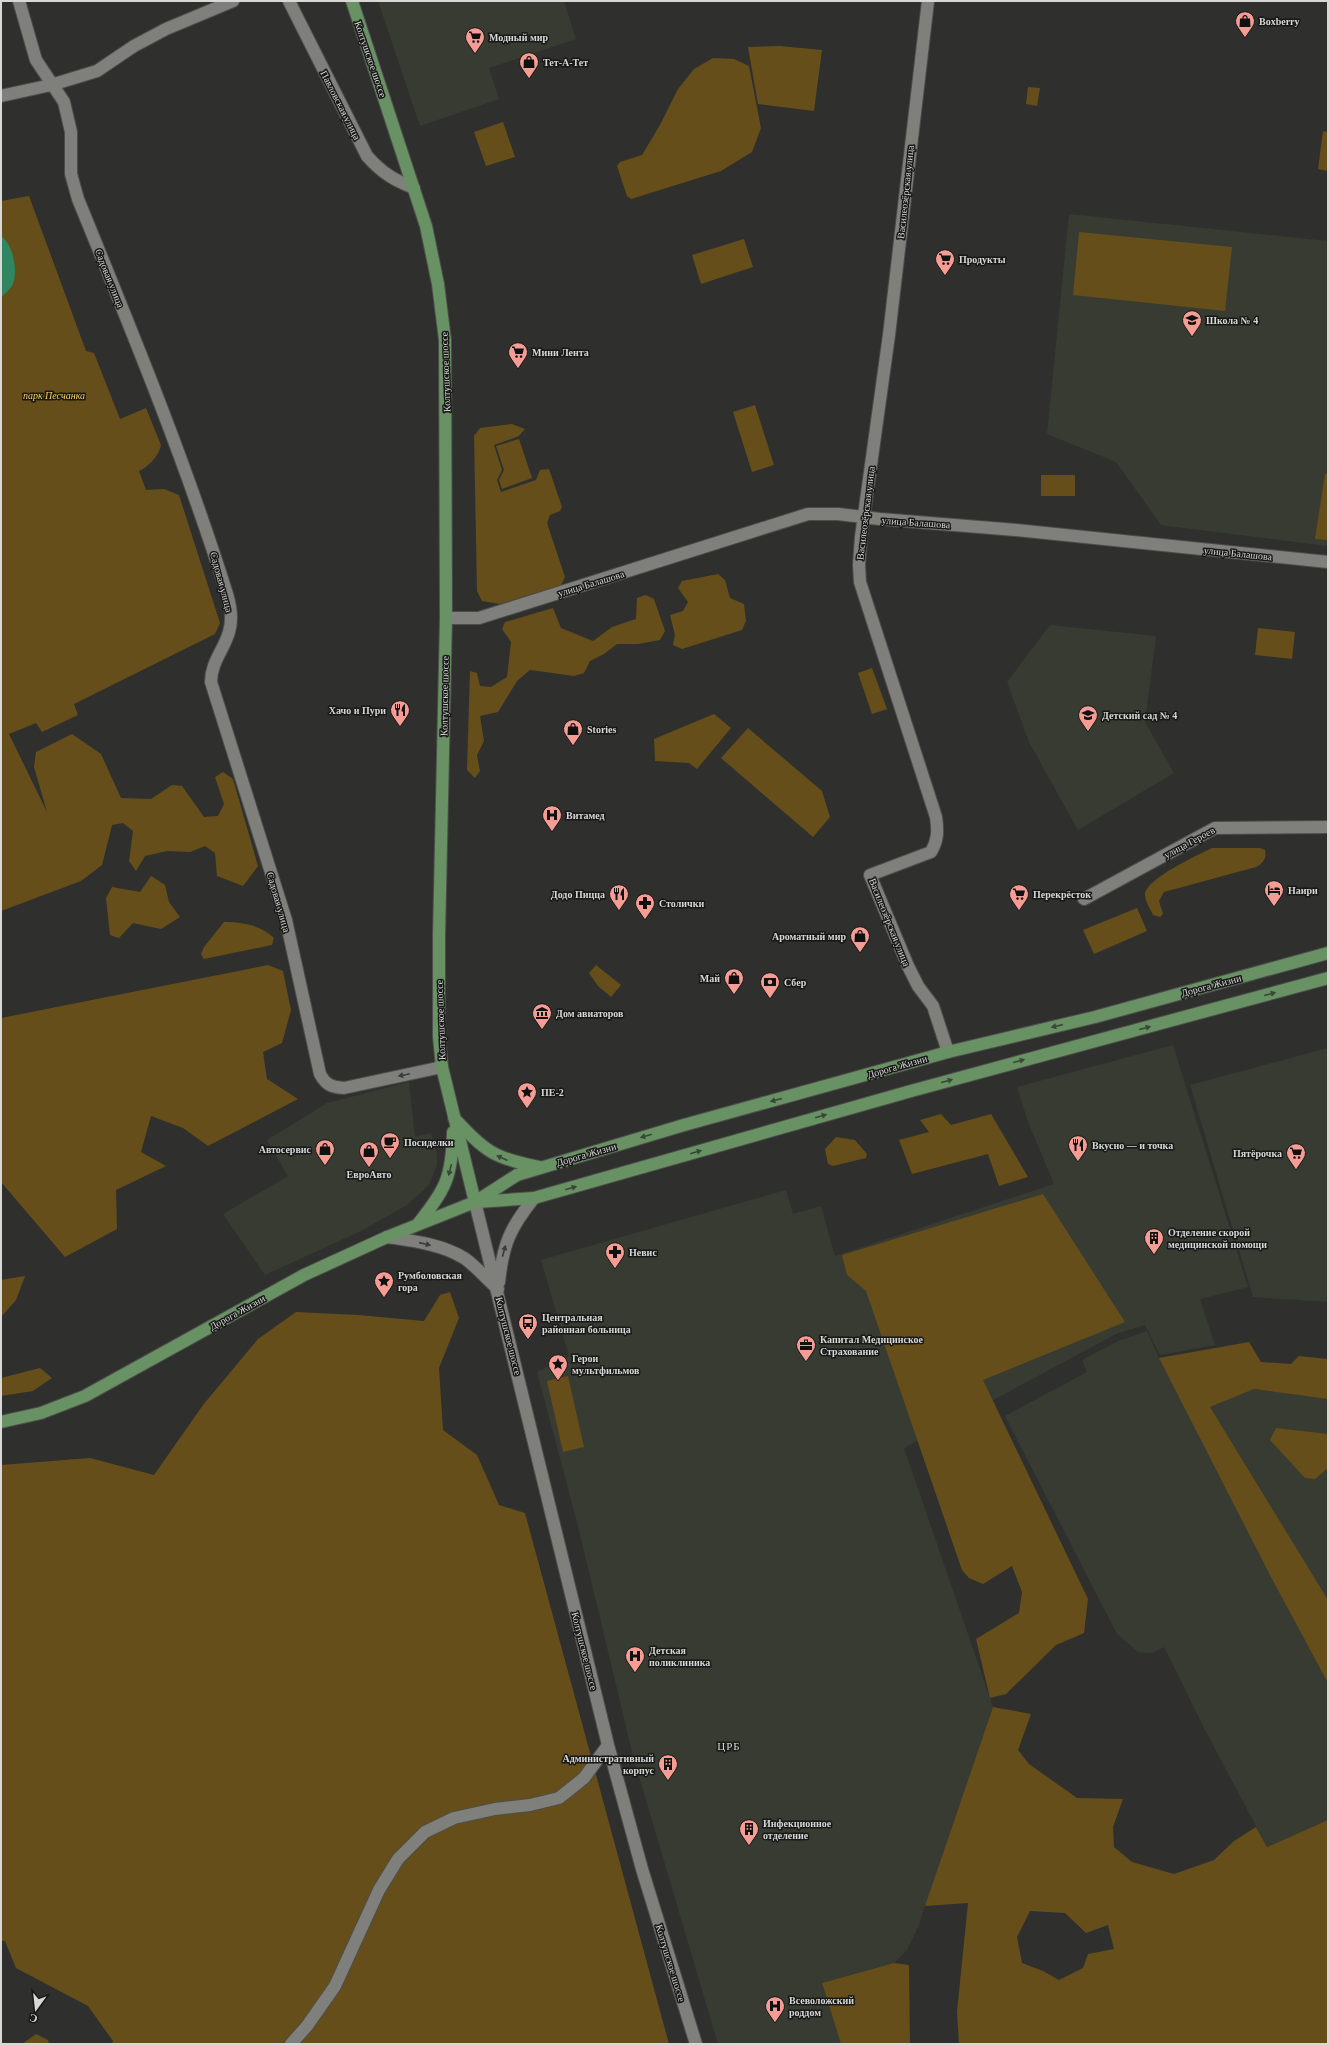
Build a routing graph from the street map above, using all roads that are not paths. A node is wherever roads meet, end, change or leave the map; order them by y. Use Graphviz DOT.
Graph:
graph roads {
  1 [pos="19,1"];
  2 [pos="233,1"];
  3 [pos="289,1"];
  4 [pos="352,1"];
  5 [pos="928,1"];
  6 [pos="51,85"];
  7 [pos="1,96"];
  8 [pos="414,188"];
  9 [pos="863,517"];
  10 [pos="1328,562"];
  11 [pos="446,618"];
  12 [pos="1328,827"];
  13 [pos="1084,899"];
  14 [pos="1328,953"];
  15 [pos="1328,978"];
  16 [pos="948,1052"];
  17 [pos="442,1067"];
  18 [pos="453,1117"];
  19 [pos="539,1167"];
  20 [pos="534,1198"];
  21 [pos="475,1202"];
  22 [pos="417,1225"];
  23 [pos="387,1237"];
  24 [pos="498,1289"];
  25 [pos="1,1422"];
  26 [pos="608,1745"];
  27 [pos="291,2044"];
  28 [pos="696,2044"];
  1 -- 6 [label="street, Садовая улица"];
  2 -- 6 [label="street"];
  3 -- 8 [label="street, Павловская улица"];
  4 -- 8 [label="main road, Колтушское шоссе"];
  5 -- 9 [label="street, Василеозёрская улица"];
  6 -- 7 [label="street"];
  17 -- 6 [label="street, Садовая улица, one-way"];
  8 -- 11 [label="main road, Колтушское шоссе"];
  9 -- 10 [label="street, улица Балашова"];
  9 -- 11 [label="street, улица Балашова"];
  9 -- 16 [label="street, Василеозёрская улица"];
  11 -- 17 [label="main road, Колтушское шоссе"];
  12 -- 13 [label="street, улица Героев"];
  14 -- 16 [label="main road, Дорога Жизни, one-way"];
  20 -- 15 [label="main road, Дорога Жизни, one-way"];
  16 -- 19 [label="main road, Дорога Жизни, one-way"];
  17 -- 18 [label="main road, Колтушское шоссе"];
  19 -- 18 [label="main road, one-way"];
  18 -- 21 [label="main road, Колтушское шоссе"];
  18 -- 22 [label="main road, one-way"];
  19 -- 21 [label="main road, Дорога Жизни"];
  20 -- 21 [label="main road, Дорога Жизни"];
  24 -- 20 [label="street, one-way"];
  21 -- 22 [label="main road, Дорога Жизни"];
  21 -- 24 [label="street, Колтушское шоссе"];
  22 -- 23 [label="main road, Дорога Жизни"];
  23 -- 24 [label="street, one-way"];
  23 -- 25 [label="main road, Дорога Жизни"];
  24 -- 26 [label="street, Колтушское шоссе"];
  26 -- 27 [label="street"];
  26 -- 28 [label="street, Колтушское шоссе"];
}
